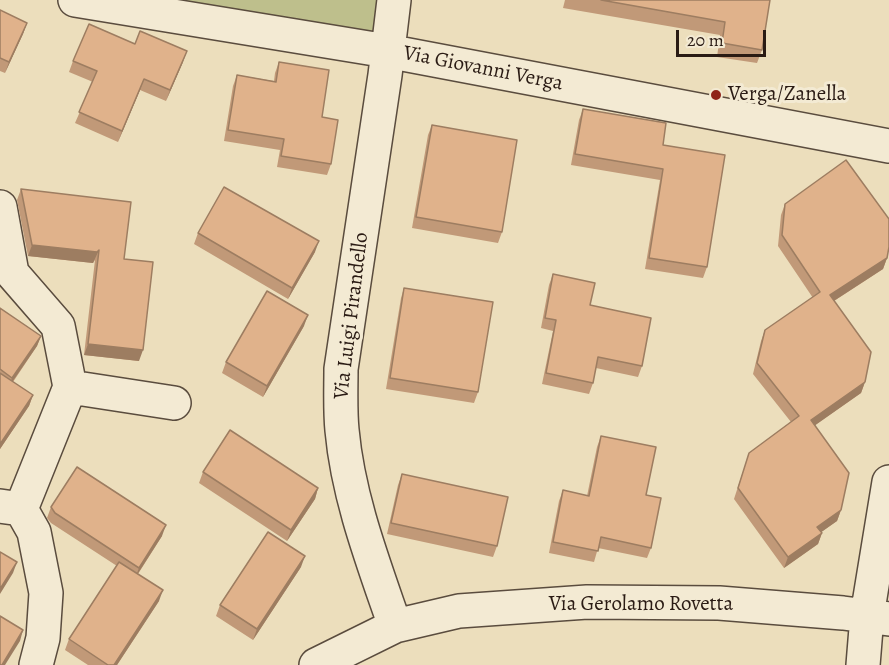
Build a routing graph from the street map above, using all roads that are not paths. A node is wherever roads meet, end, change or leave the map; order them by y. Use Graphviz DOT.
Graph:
graph roads {
  1 [pos="75,0"];
  2 [pos="394,0"];
  3 [pos="387,51"];
  4 [pos="889,146"];
  5 [pos="0,207"];
  6 [pos="70,387"];
  7 [pos="174,403"];
  8 [pos="889,482"];
  9 [pos="10,508"];
  10 [pos="878,617"];
  11 [pos="395,626"];
  12 [pos="36,665"];
  13 [pos="316,665"];
  14 [pos="863,665"];
  1 -- 3 [label="street, Via Giovanni Verga"];
  2 -- 3 [label="street, Via Luigi Pirandello"];
  3 -- 4 [label="street, Via Giovanni Verga"];
  3 -- 11 [label="street, Via Luigi Pirandello"];
  5 -- 6 [label="street"];
  6 -- 7 [label="street"];
  6 -- 9 [label="street"];
  8 -- 10 [label="street"];
  9 -- 12 [label="street"];
  10 -- 11 [label="street, Via Gerolamo Rovetta"];
  10 -- 14 [label="street"];
  11 -- 13 [label="street, Via Gerolamo Rovetta"];
}
